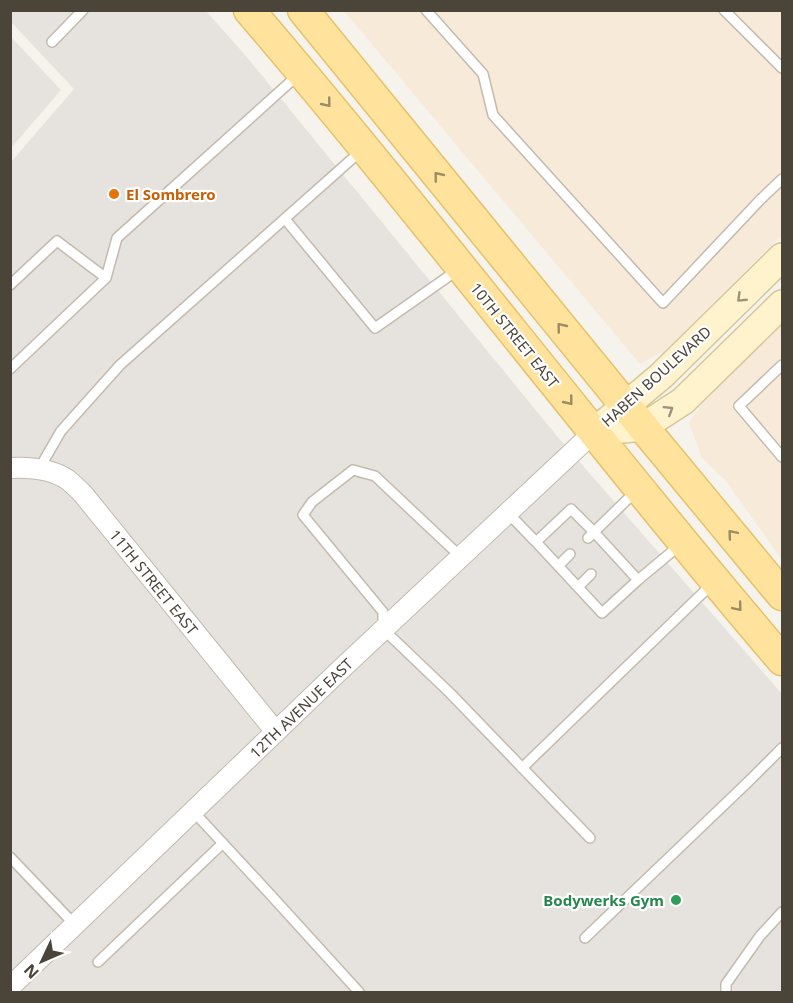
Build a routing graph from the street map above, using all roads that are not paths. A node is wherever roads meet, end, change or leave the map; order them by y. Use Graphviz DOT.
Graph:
graph roads {
  1 [pos="83,10"];
  2 [pos="249,10"];
  3 [pos="303,10"];
  4 [pos="426,10"];
  5 [pos="724,10"];
  6 [pos="51,42"];
  7 [pos="783,68"];
  8 [pos="302,72"];
  9 [pos="364,148"];
  10 [pos="783,180"];
  11 [pos="285,219"];
  12 [pos="783,257"];
  13 [pos="461,268"];
  14 [pos="106,278"];
  15 [pos="10,285"];
  16 [pos="783,304"];
  17 [pos="783,365"];
  18 [pos="10,369"];
  19 [pos="634,416"];
  20 [pos="594,432"];
  21 [pos="783,457"];
  22 [pos="10,468"];
  23 [pos="39,469"];
  24 [pos="640,487"];
  25 [pos="508,513"];
  26 [pos="591,535"];
  27 [pos="536,542"];
  28 [pos="684,542"];
  29 [pos="570,554"];
  30 [pos="460,557"];
  31 [pos="558,566"];
  32 [pos="591,574"];
  33 [pos="638,580"];
  34 [pos="716,580"];
  35 [pos="780,586"];
  36 [pos="578,587"];
  37 [pos="383,630"];
  38 [pos="783,660"];
  39 [pos="276,732"];
  40 [pos="783,748"];
  41 [pos="522,768"];
  42 [pos="193,811"];
  43 [pos="590,838"];
  44 [pos="223,843"];
  45 [pos="10,857"];
  46 [pos="783,912"];
  47 [pos="75,925"];
  48 [pos="585,938"];
  49 [pos="98,962"];
  50 [pos="10,987"];
  51 [pos="359,993"];
  52 [pos="726,993"];
  1 -- 6 [label="lane"];
  2 -- 8 [label="main road, 10TH STREET EAST"];
  19 -- 3 [label="main road, one-way"];
  4 -- 10 [label="lane"];
  5 -- 7 [label="lane"];
  8 -- 9 [label="main road, 10TH STREET EAST, one-way"];
  8 -- 14 [label="lane"];
  9 -- 11 [label="lane"];
  9 -- 13 [label="main road, 10TH STREET EAST"];
  11 -- 13 [label="lane"];
  11 -- 23 [label="lane"];
  12 -- 19 [label="street, HABEN BOULEVARD, one-way"];
  13 -- 20 [label="main road, 10TH STREET EAST, one-way"];
  14 -- 15 [label="lane"];
  14 -- 18 [label="lane"];
  19 -- 16 [label="street, HABEN BOULEVARD, one-way"];
  17 -- 21 [label="lane"];
  19 -- 20 [label="street, HABEN BOULEVARD"];
  35 -- 19 [label="main road, one-way"];
  20 -- 24 [label="main road, 10TH STREET EAST"];
  20 -- 25 [label="street, 12TH AVENUE EAST"];
  22 -- 23 [label="street, 11TH STREET EAST"];
  23 -- 39 [label="street, 11TH STREET EAST"];
  24 -- 26 [label="lane"];
  24 -- 28 [label="main road, 10TH STREET EAST"];
  25 -- 27 [label="lane"];
  25 -- 30 [label="street, 12TH AVENUE EAST"];
  26 -- 27 [label="lane"];
  26 -- 33 [label="lane"];
  27 -- 31 [label="lane"];
  28 -- 33 [label="lane"];
  28 -- 34 [label="main road, 10TH STREET EAST"];
  29 -- 31 [label="lane"];
  30 -- 37 [label="street, 12TH AVENUE EAST"];
  30 -- 37 [label="lane"];
  31 -- 36 [label="lane"];
  32 -- 36 [label="lane"];
  33 -- 36 [label="lane"];
  34 -- 38 [label="main road, 10TH STREET EAST, one-way"];
  34 -- 41 [label="lane"];
  37 -- 39 [label="street, 12TH AVENUE EAST"];
  37 -- 41 [label="lane"];
  39 -- 42 [label="street, 12TH AVENUE EAST"];
  40 -- 48 [label="lane"];
  41 -- 43 [label="lane"];
  42 -- 44 [label="lane"];
  42 -- 47 [label="street, 12TH AVENUE EAST"];
  44 -- 49 [label="lane"];
  44 -- 51 [label="lane"];
  45 -- 47 [label="lane"];
  46 -- 52 [label="lane"];
  47 -- 50 [label="street, 12TH AVENUE EAST"];
}
